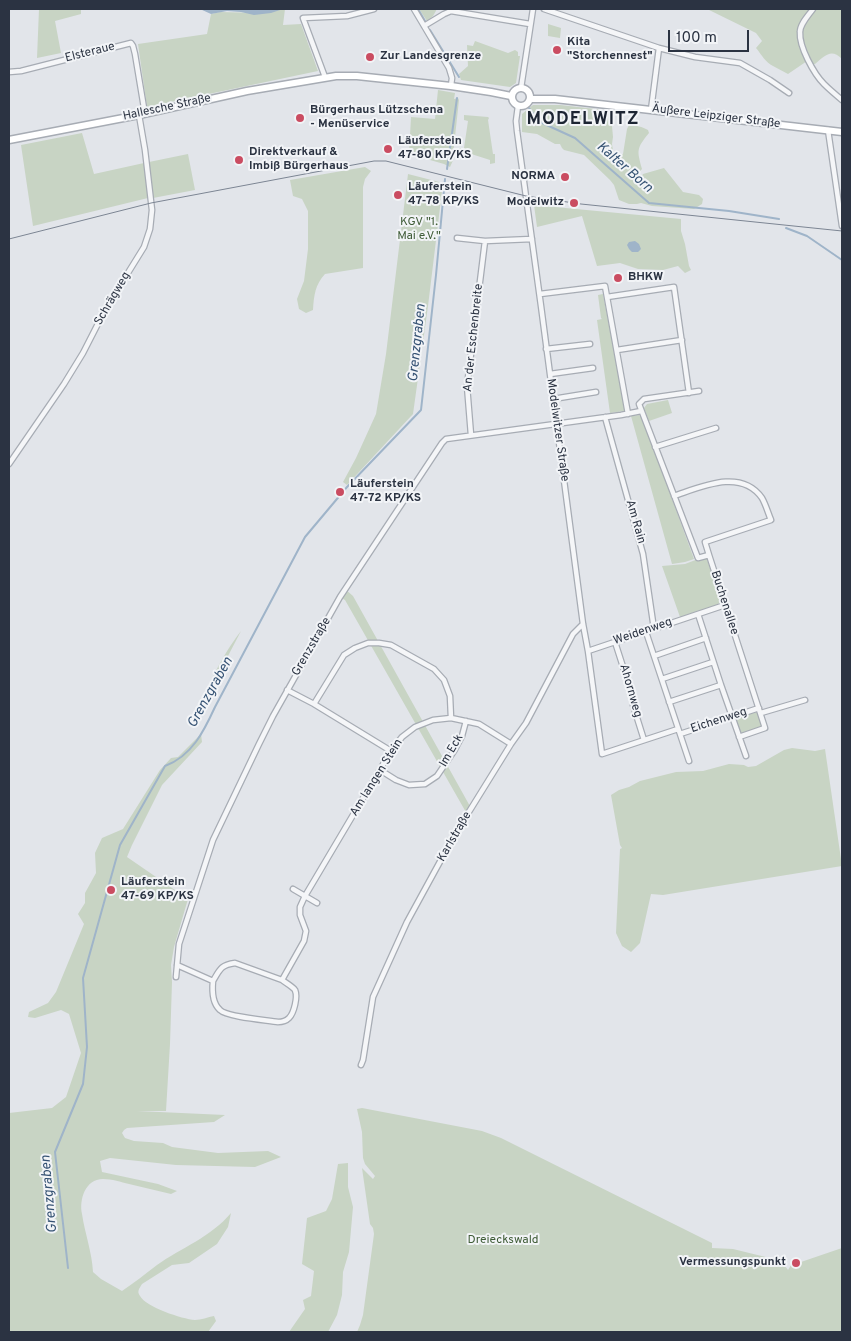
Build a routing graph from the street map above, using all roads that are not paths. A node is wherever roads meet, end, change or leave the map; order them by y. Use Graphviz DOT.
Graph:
graph roads {
  1 [pos="374,9"];
  2 [pos="414,9"];
  3 [pos="532,9"];
  4 [pos="544,9"];
  5 [pos="813,9"];
  6 [pos="442,11"];
  7 [pos="530,24"];
  8 [pos="424,26"];
  9 [pos="660,48"];
  10 [pos="9,72"];
  11 [pos="325,77"];
  12 [pos="451,86"];
  13 [pos="521,88"];
  14 [pos="789,93"];
  15 [pos="511,96"];
  16 [pos="530,99"];
  17 [pos="842,100"];
  18 [pos="518,106"];
  19 [pos="651,110"];
  20 [pos="142,114"];
  21 [pos="828,130"];
  22 [pos="842,132"];
  23 [pos="9,140"];
  24 [pos="842,226"];
  25 [pos="457,238"];
  26 [pos="532,239"];
  27 [pos="485,241"];
  28 [pos="540,294"];
  29 [pos="606,297"];
  30 [pos="682,340"];
  31 [pos="590,344"];
  32 [pos="546,349"];
  33 [pos="617,350"];
  34 [pos="593,368"];
  35 [pos="550,374"];
  36 [pos="699,391"];
  37 [pos="596,392"];
  38 [pos="689,393"];
  39 [pos="553,399"];
  40 [pos="641,411"];
  41 [pos="628,414"];
  42 [pos="605,417"];
  43 [pos="557,424"];
  44 [pos="716,428"];
  45 [pos="471,435"];
  46 [pos="655,447"];
  47 [pos="9,464"];
  48 [pos="674,496"];
  49 [pos="708,555"];
  50 [pos="725,605"];
  51 [pos="698,614"];
  52 [pos="583,624"];
  53 [pos="654,628"];
  54 [pos="646,632"];
  55 [pos="706,638"];
  56 [pos="615,642"];
  57 [pos="588,651"];
  58 [pos="654,656"];
  59 [pos="714,662"];
  60 [pos="662,679"];
  61 [pos="721,685"];
  62 [pos="287,690"];
  63 [pos="805,700"];
  64 [pos="669,702"];
  65 [pos="314,704"];
  66 [pos="760,711"];
  67 [pos="732,717"];
  68 [pos="451,718"];
  69 [pos="466,721"];
  70 [pos="678,729"];
  71 [pos="680,734"];
  72 [pos="739,737"];
  73 [pos="644,740"];
  74 [pos="511,744"];
  75 [pos="390,751"];
  76 [pos="602,754"];
  77 [pos="746,756"];
  78 [pos="689,762"];
  79 [pos="380,770"];
  80 [pos="293,889"];
  81 [pos="305,896"];
  82 [pos="317,903"];
  83 [pos="177,965"];
  84 [pos="176,976"];
  85 [pos="282,980"];
  86 [pos="213,981"];
  87 [pos="360,1065"];
  1 -- 11 [label="street"];
  2 -- 8 [label="street"];
  3 -- 7 [label="street"];
  4 -- 9 [label="street"];
  5 -- 17 [label="street"];
  6 -- 7 [label="street"];
  6 -- 8 [label="street"];
  7 -- 13 [label="street"];
  8 -- 12 [label="street"];
  9 -- 14 [label="street"];
  9 -- 19 [label="street"];
  10 -- 20 [label="street, Elsteraue"];
  11 -- 12 [label="street"];
  11 -- 20 [label="street, Hallesche Straße"];
  12 -- 15 [label="street"];
  13 -- 15 [label="street"];
  13 -- 16 [label="street"];
  15 -- 18 [label="street"];
  16 -- 18 [label="street"];
  16 -- 19 [label="street, Äußere Leipziger Straße"];
  18 -- 26 [label="street, Modelwitzer Straße"];
  19 -- 21 [label="street, Äußere Leipziger Straße"];
  20 -- 23 [label="street, Hallesche Straße"];
  20 -- 47 [label="street, Schrägweg"];
  21 -- 22 [label="street, Äußere Leipziger Straße"];
  21 -- 24 [label="street"];
  25 -- 27 [label="street"];
  26 -- 27 [label="street"];
  26 -- 28 [label="street, Modelwitzer Straße"];
  27 -- 45 [label="street, An der Eschenbreite"];
  28 -- 29 [label="street"];
  28 -- 32 [label="street, Modelwitzer Straße"];
  29 -- 30 [label="street"];
  29 -- 33 [label="street"];
  30 -- 33 [label="street"];
  30 -- 38 [label="street"];
  31 -- 32 [label="street"];
  32 -- 35 [label="street, Modelwitzer Straße"];
  33 -- 41 [label="street"];
  34 -- 35 [label="street"];
  35 -- 39 [label="street, Modelwitzer Straße"];
  36 -- 38 [label="street"];
  37 -- 39 [label="street"];
  38 -- 40 [label="street"];
  39 -- 43 [label="street, Modelwitzer Straße"];
  40 -- 41 [label="street, Grenzstraße"];
  40 -- 46 [label="street, Buchenallee"];
  41 -- 42 [label="street, Grenzstraße"];
  42 -- 43 [label="street, Grenzstraße"];
  42 -- 53 [label="street, Am Rain"];
  43 -- 45 [label="street, Grenzstraße"];
  43 -- 52 [label="street, Modelwitzer Straße"];
  44 -- 46 [label="street"];
  45 -- 62 [label="street, Grenzstraße"];
  46 -- 48 [label="street, Buchenallee"];
  48 -- 49 [label="street, Buchenallee"];
  48 -- 49 [label="street"];
  49 -- 50 [label="street, Buchenallee"];
  50 -- 51 [label="street, Weidenweg"];
  50 -- 66 [label="street, Buchenallee"];
  51 -- 53 [label="street, Weidenweg"];
  51 -- 55 [label="street"];
  52 -- 57 [label="street, Modelwitzer Straße"];
  52 -- 74 [label="street, Karlstraße"];
  53 -- 54 [label="street, Weidenweg"];
  54 -- 56 [label="street, Weidenweg"];
  54 -- 58 [label="street"];
  55 -- 58 [label="street"];
  55 -- 59 [label="street"];
  56 -- 57 [label="street, Weidenweg"];
  56 -- 73 [label="street, Ahornweg"];
  57 -- 76 [label="street, Modelwitzer Straße"];
  58 -- 60 [label="street"];
  59 -- 60 [label="street"];
  59 -- 61 [label="street"];
  60 -- 64 [label="street"];
  61 -- 64 [label="street"];
  61 -- 67 [label="street"];
  62 -- 65 [label="street"];
  62 -- 83 [label="street, Grenzstraße"];
  63 -- 66 [label="street, Eichenweg"];
  64 -- 70 [label="street"];
  65 -- 68 [label="street"];
  65 -- 75 [label="street"];
  66 -- 67 [label="street, Eichenweg"];
  66 -- 72 [label="street, Buchenallee"];
  67 -- 71 [label="street, Eichenweg"];
  67 -- 72 [label="street"];
  68 -- 69 [label="street, Am langen Stein"];
  68 -- 75 [label="street, Am langen Stein"];
  69 -- 74 [label="street, Am langen Stein"];
  69 -- 79 [label="street, Im Eck"];
  70 -- 71 [label="street"];
  70 -- 73 [label="street, Eichenweg"];
  71 -- 78 [label="street"];
  72 -- 77 [label="street"];
  73 -- 76 [label="street, Eichenweg"];
  74 -- 87 [label="street, Karlstraße"];
  75 -- 79 [label="street, Am langen Stein"];
  79 -- 81 [label="street, Am langen Stein"];
  80 -- 81 [label="street"];
  81 -- 82 [label="street"];
  81 -- 85 [label="street, Am langen Stein"];
  83 -- 84 [label="street, Grenzstraße"];
  83 -- 86 [label="street"];
  85 -- 86 [label="street"];
  85 -- 86 [label="street"];
}
